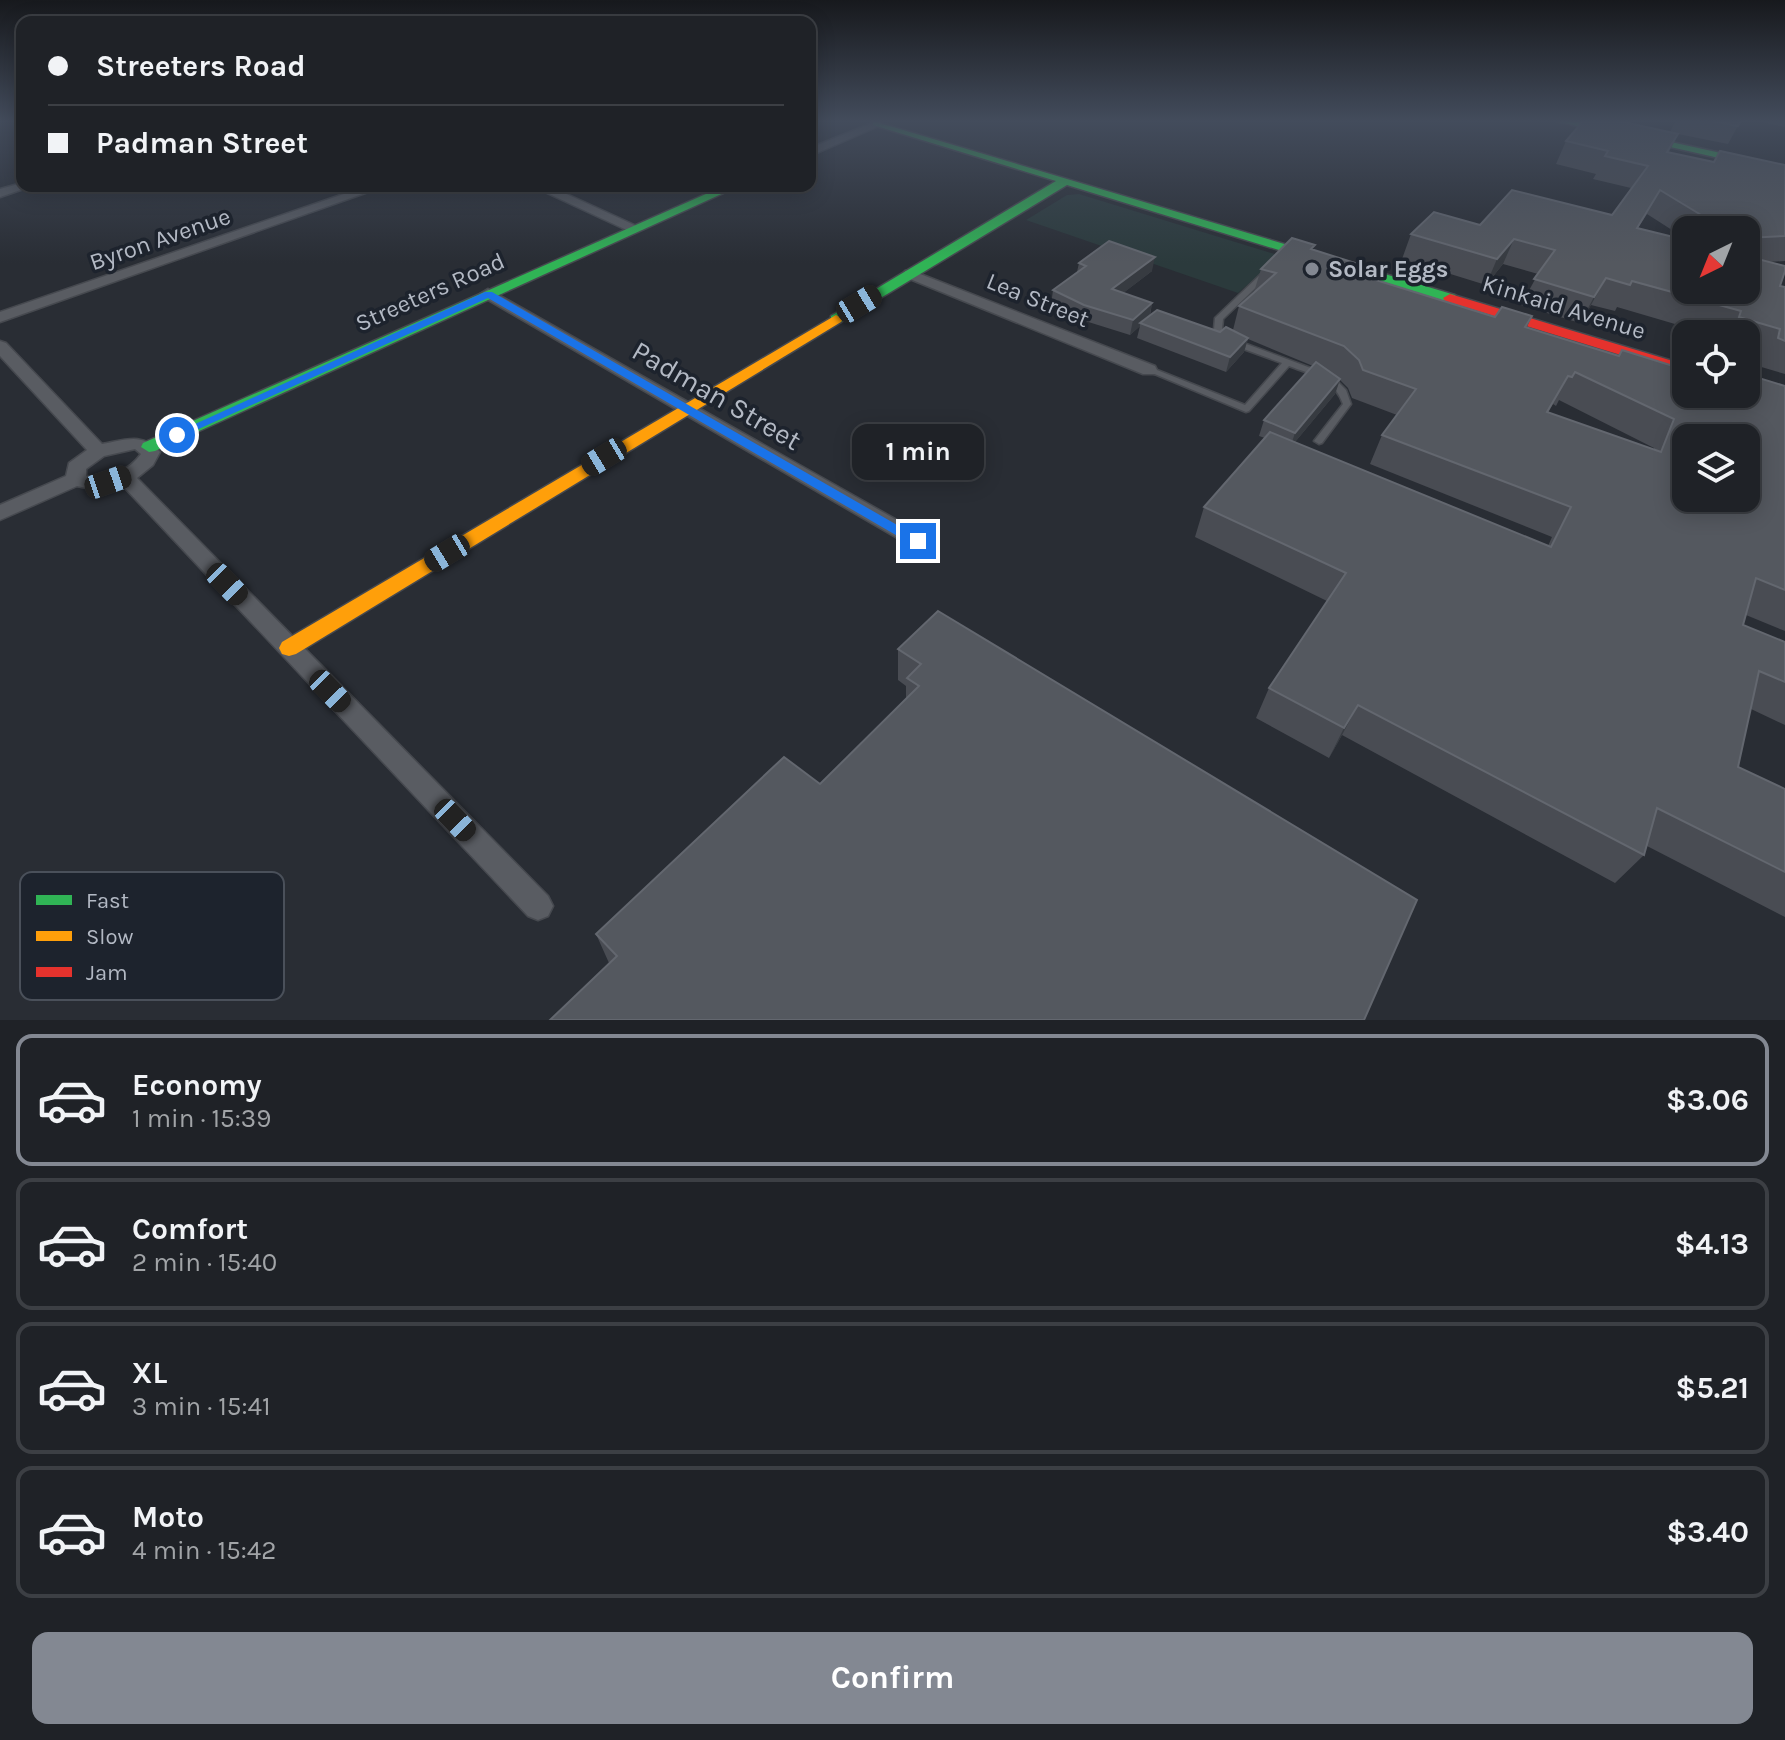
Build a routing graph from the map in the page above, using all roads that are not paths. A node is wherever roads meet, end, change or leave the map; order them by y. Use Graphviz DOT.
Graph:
graph roads {
  1 [pos="1023,168"];
  2 [pos="1065,181"];
  3 [pos="362,192"];
  4 [pos="552,192"];
  5 [pos="719,192"];
  6 [pos="636,229"];
  7 [pos="1271,269"];
  8 [pos="910,274"];
  9 [pos="488,294"];
  10 [pos="0,317"];
  11 [pos="0,346"];
  12 [pos="1287,363"];
  13 [pos="1672,366"];
  14 [pos="1149,370"];
  15 [pos="683,409"];
  16 [pos="1319,441"];
  17 [pos="149,447"];
  18 [pos="98,451"];
  19 [pos="125,477"];
  20 [pos="76,479"];
  21 [pos="0,513"];
  22 [pos="918,541"];
  23 [pos="289,648"];
  24 [pos="538,906"];
  1 -- 2 [label="street, Kinkaid Avenue"];
  2 -- 8 [label="street"];
  2 -- 13 [label="street, Kinkaid Avenue"];
  3 -- 10 [label="street, Byron Avenue"];
  4 -- 6 [label="street"];
  5 -- 6 [label="street, Streeters Road"];
  6 -- 9 [label="street, Streeters Road"];
  7 -- 12 [label="lane"];
  8 -- 14 [label="street, Lea Street"];
  8 -- 15 [label="street"];
  9 -- 15 [label="street, Padman Street"];
  9 -- 17 [label="street, Streeters Road"];
  11 -- 18 [label="street"];
  12 -- 14 [label="lane"];
  12 -- 16 [label="lane"];
  15 -- 22 [label="street, Padman Street"];
  15 -- 23 [label="street"];
  17 -- 18 [label="street"];
  17 -- 19 [label="street"];
  18 -- 20 [label="street"];
  19 -- 20 [label="street"];
  19 -- 23 [label="street"];
  20 -- 21 [label="street"];
  23 -- 24 [label="street"];
}
